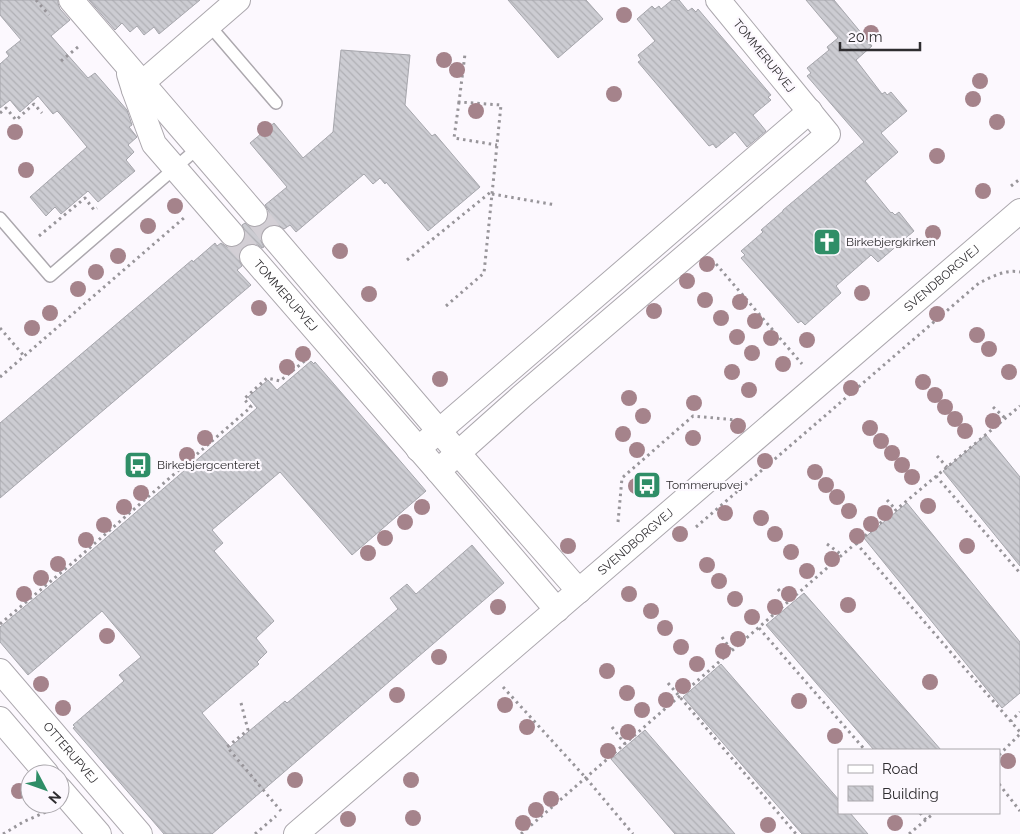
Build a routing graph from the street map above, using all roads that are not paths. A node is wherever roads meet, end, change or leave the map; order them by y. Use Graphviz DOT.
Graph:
graph roads {
  1 [pos="71,0"];
  2 [pos="238,0"];
  3 [pos="718,0"];
  4 [pos="209,25"];
  5 [pos="138,87"];
  6 [pos="276,103"];
  7 [pos="810,111"];
  8 [pos="198,148"];
  9 [pos="175,168"];
  10 [pos="255,214"];
  11 [pos="0,218"];
  12 [pos="1015,222"];
  13 [pos="232,234"];
  14 [pos="274,238"];
  15 [pos="252,257"];
  16 [pos="439,431"];
  17 [pos="418,449"];
  18 [pos="458,453"];
  19 [pos="438,471"];
  20 [pos="579,591"];
  21 [pos="557,610"];
  22 [pos="0,671"];
  23 [pos="0,719"];
  24 [pos="38,764"];
  25 [pos="70,801"];
  26 [pos="99,834"];
  27 [pos="140,834"];
  28 [pos="296,834"];
  1 -- 5 [label="street"];
  2 -- 4 [label="street"];
  3 -- 7 [label="street, TOMMERUPVEJ"];
  4 -- 5 [label="street"];
  4 -- 6 [label="lane"];
  5 -- 8 [label="street"];
  5 -- 9 [label="street"];
  7 -- 16 [label="street"];
  7 -- 18 [label="street, TOMMERUPVEJ"];
  8 -- 9 [label="lane"];
  8 -- 10 [label="street"];
  9 -- 11 [label="lane"];
  9 -- 13 [label="street"];
  12 -- 20 [label="street, SVENDBORGVEJ"];
  14 -- 16 [label="street"];
  15 -- 17 [label="street, TOMMERUPVEJ"];
  16 -- 17 [label="street"];
  16 -- 18 [label="street"];
  17 -- 19 [label="street, TOMMERUPVEJ"];
  18 -- 19 [label="street, TOMMERUPVEJ"];
  18 -- 20 [label="street"];
  19 -- 21 [label="street, TOMMERUPVEJ"];
  20 -- 21 [label="street, SVENDBORGVEJ"];
  21 -- 28 [label="street, SVENDBORGVEJ"];
  22 -- 27 [label="street, OTTERUPVEJ"];
  23 -- 24 [label="street"];
  25 -- 26 [label="street"];
}
